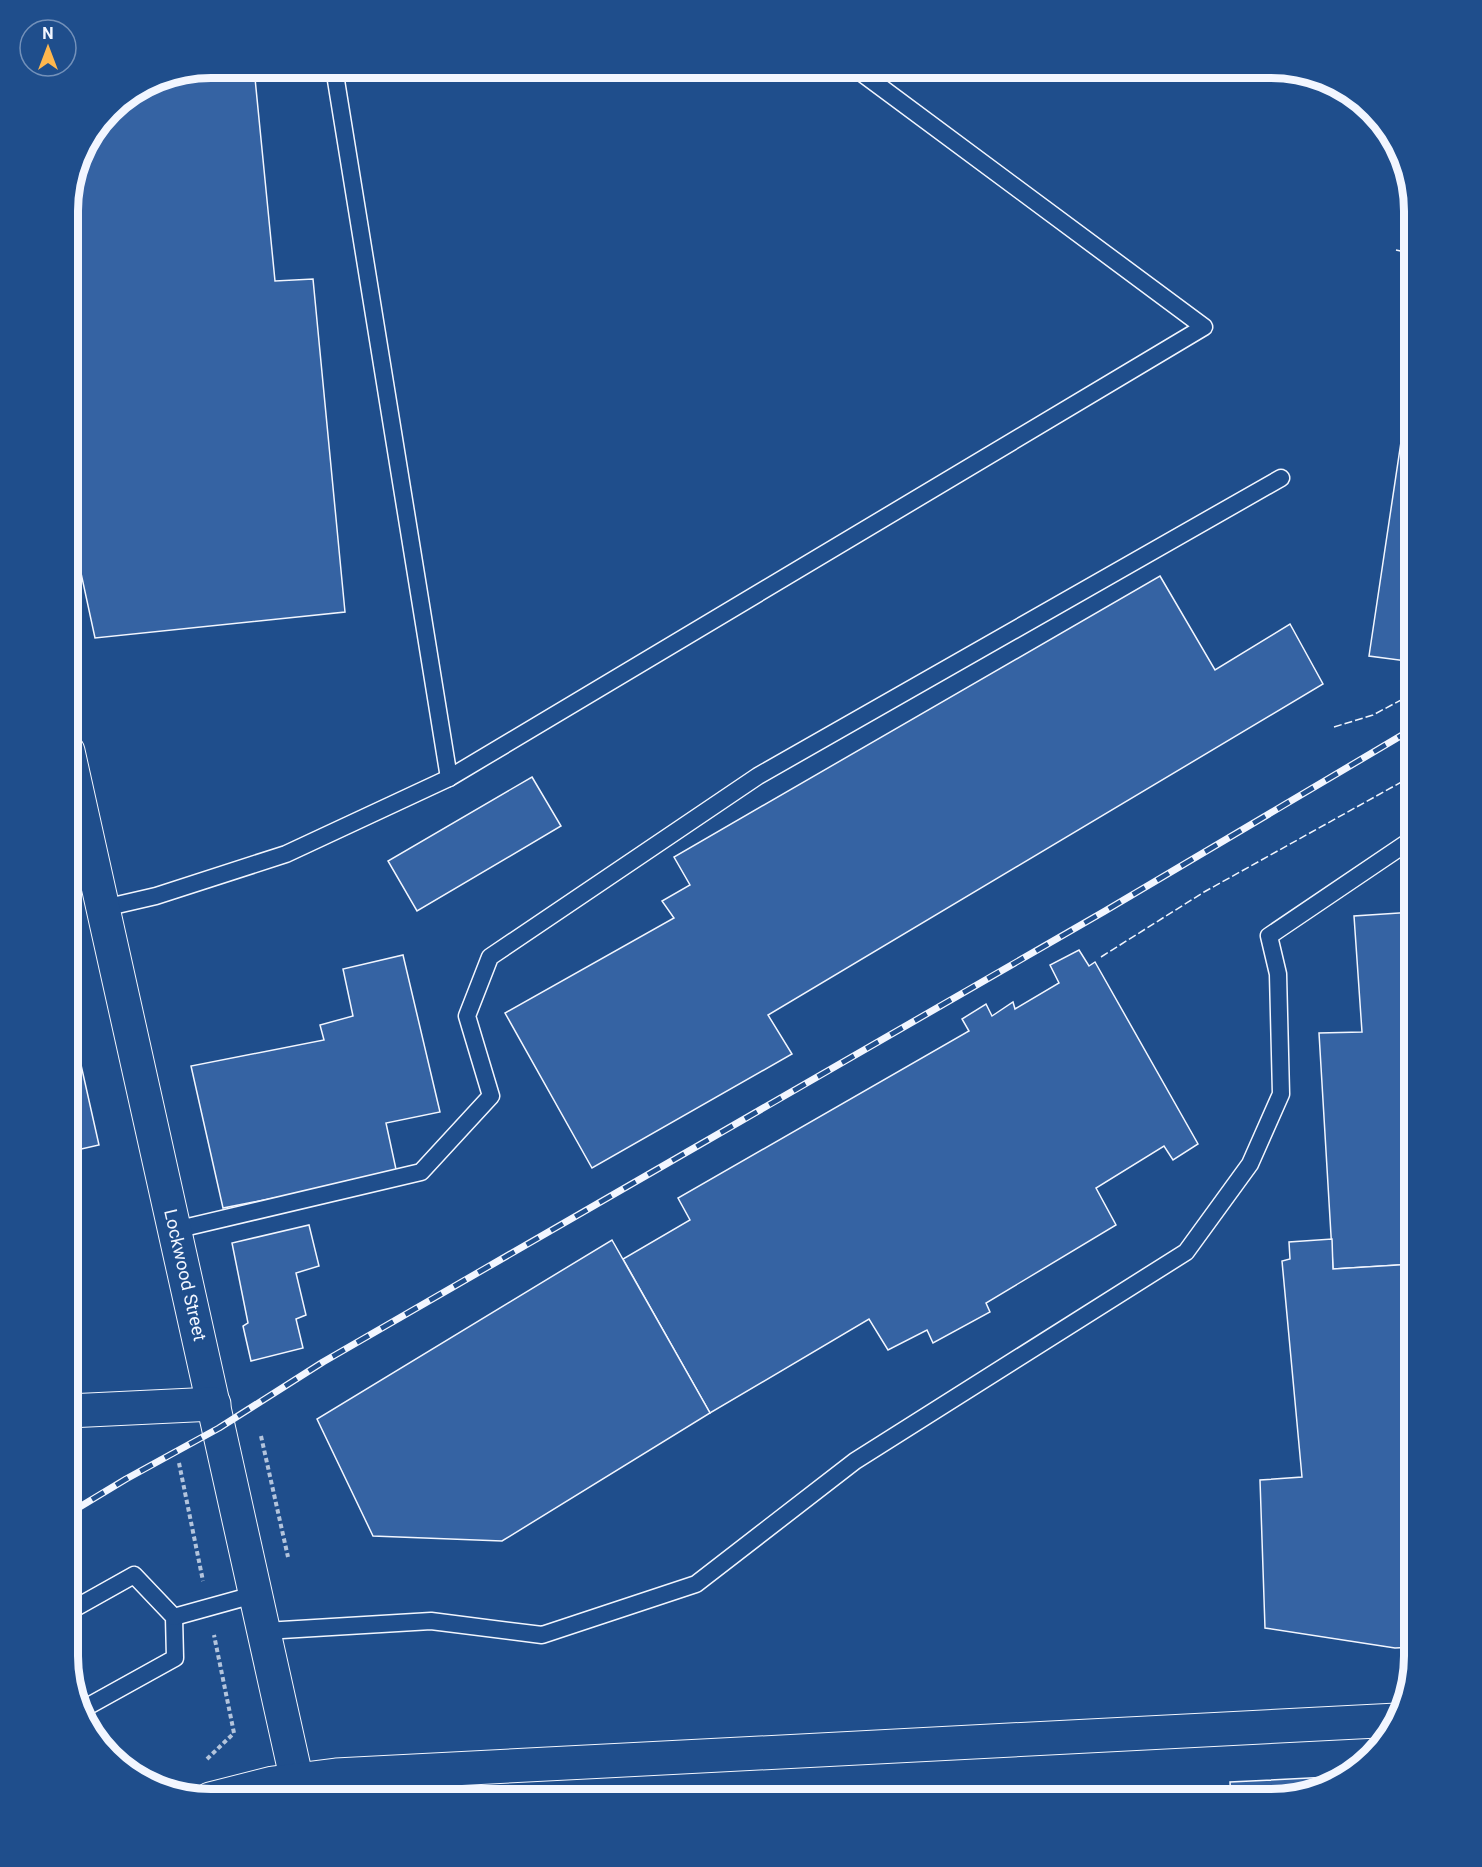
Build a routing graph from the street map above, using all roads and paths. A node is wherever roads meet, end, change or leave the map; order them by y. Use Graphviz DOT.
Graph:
graph roads {
  1 [pos="336,78"];
  2 [pos="868,78"];
  3 [pos="1281,478"];
  4 [pos="449,777"];
  5 [pos="78,795"];
  6 [pos="1404,845"];
  7 [pos="104,908"];
  8 [pos="175,1230"];
  9 [pos="214,1404"];
  10 [pos="78,1411"];
  11 [pos="257,1594"];
  12 [pos="78,1606"];
  13 [pos="174,1617"];
  14 [pos="265,1631"];
  15 [pos="88,1706"];
  16 [pos="1387,1721"];
  17 [pos="245,1789"];
  18 [pos="299,1789"];
  1 -- 4 [label="lane"];
  2 -- 4 [label="lane"];
  3 -- 8 [label="lane"];
  4 -- 7 [label="lane"];
  5 -- 7 [label="main road, Lockwood Street"];
  6 -- 14 [label="lane"];
  7 -- 8 [label="main road, Lockwood Street"];
  8 -- 9 [label="main road, Lockwood Street"];
  9 -- 10 [label="main road"];
  9 -- 11 [label="main road, Lockwood Street"];
  11 -- 13 [label="lane"];
  11 -- 14 [label="main road, Lockwood Street"];
  12 -- 13 [label="lane"];
  13 -- 15 [label="lane"];
  14 -- 18 [label="main road, Lockwood Street"];
  16 -- 18 [label="main road"];
  17 -- 18 [label="main road"];
}
